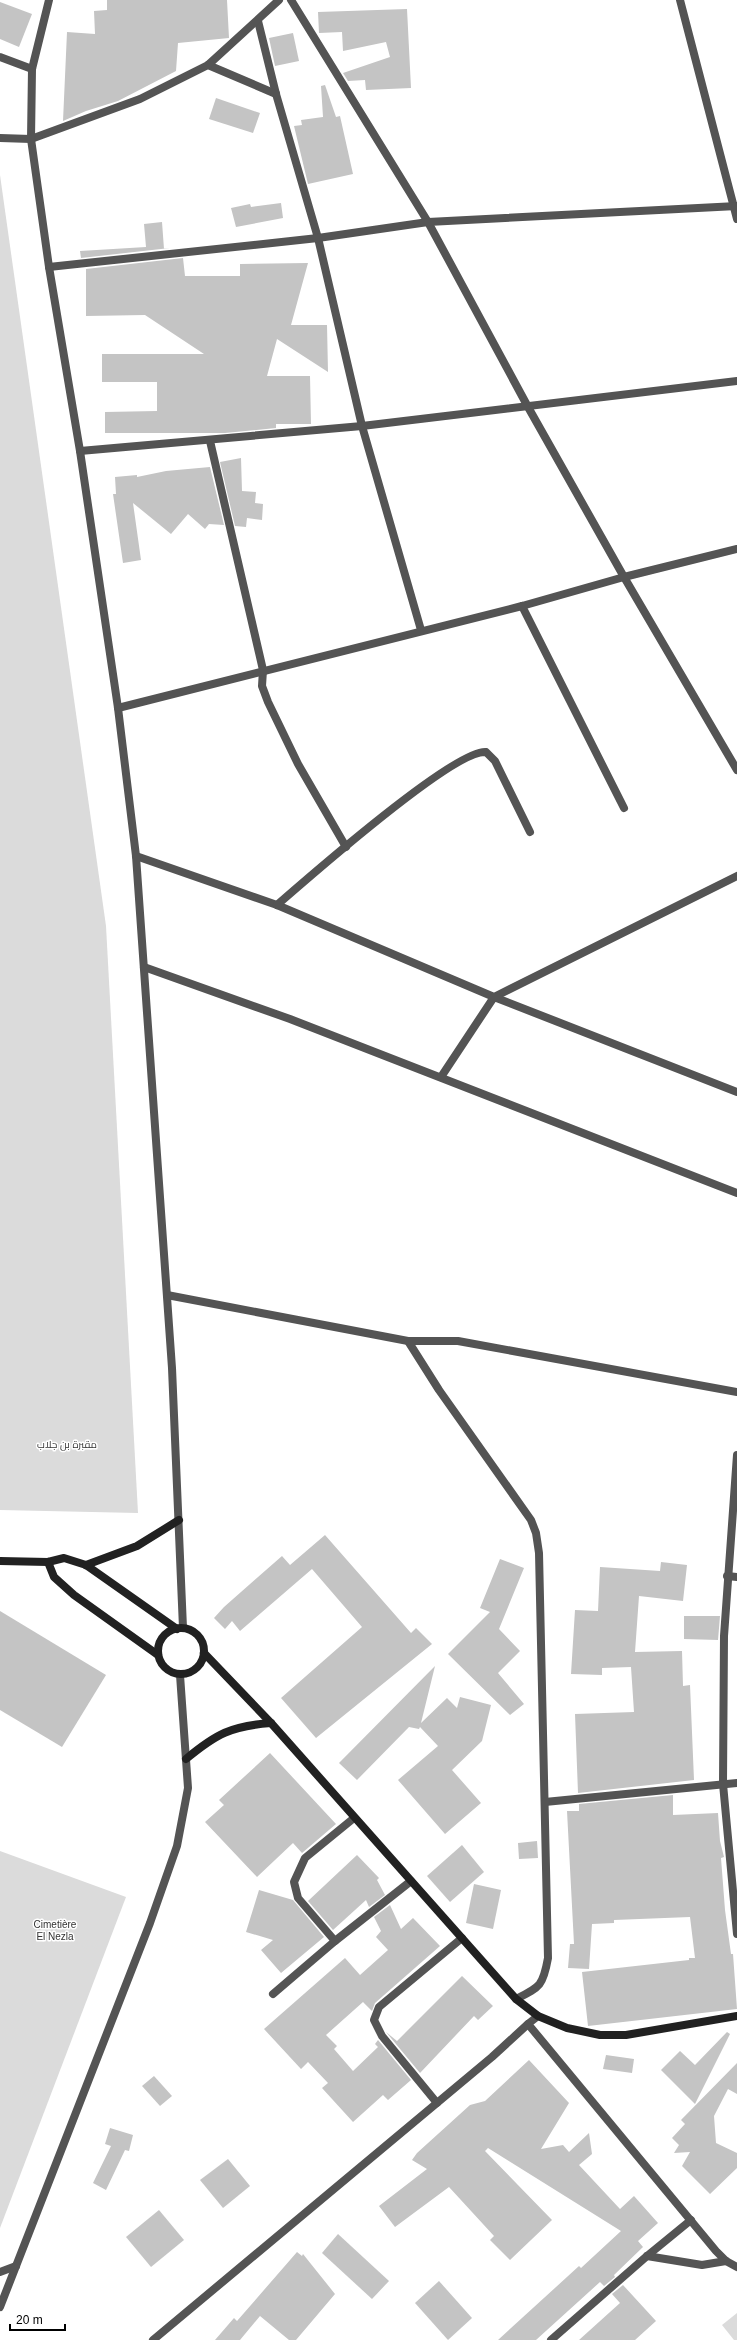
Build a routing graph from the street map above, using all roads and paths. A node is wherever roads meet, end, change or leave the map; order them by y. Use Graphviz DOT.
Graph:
graph roads {
  1 [pos="49,0"];
  2 [pos="279,0"];
  3 [pos="291,0"];
  4 [pos="680,0"];
  5 [pos="258,21"];
  6 [pos="0,57"];
  7 [pos="208,65"];
  8 [pos="32,69"];
  9 [pos="276,94"];
  10 [pos="0,138"];
  11 [pos="31,138"];
  12 [pos="735,206"];
  13 [pos="737,218"];
  14 [pos="428,222"];
  15 [pos="318,238"];
  16 [pos="49,268"];
  17 [pos="737,381"];
  18 [pos="528,407"];
  19 [pos="362,426"];
  20 [pos="210,441"];
  21 [pos="80,451"];
  22 [pos="737,550"];
  23 [pos="624,577"];
  24 [pos="522,606"];
  25 [pos="421,630"];
  26 [pos="263,670"];
  27 [pos="118,708"];
  28 [pos="737,770"];
  29 [pos="624,808"];
  30 [pos="530,832"];
  31 [pos="346,847"];
  32 [pos="136,856"];
  33 [pos="737,876"];
  34 [pos="277,905"];
  35 [pos="144,967"];
  36 [pos="494,996"];
  37 [pos="441,1077"];
  38 [pos="737,1092"];
  39 [pos="737,1193"];
  40 [pos="167,1295"];
  41 [pos="408,1341"];
  42 [pos="737,1392"];
  43 [pos="737,1455"];
  44 [pos="179,1520"];
  45 [pos="0,1561"];
  46 [pos="48,1562"];
  47 [pos="86,1565"];
  48 [pos="727,1576"];
  49 [pos="737,1577"];
  50 [pos="180,1629"];
  51 [pos="204,1654"];
  52 [pos="158,1655"];
  53 [pos="180,1674"];
  54 [pos="271,1723"];
  55 [pos="186,1759"];
  56 [pos="737,1783"];
  57 [pos="724,1784"];
  58 [pos="545,1802"];
  59 [pos="354,1818"];
  60 [pos="411,1881"];
  61 [pos="737,1934"];
  62 [pos="462,1938"];
  63 [pos="335,1941"];
  64 [pos="274,1994"];
  65 [pos="516,1999"];
  66 [pos="538,2016"];
  67 [pos="737,2016"];
  68 [pos="528,2024"];
  69 [pos="438,2103"];
  70 [pos="691,2220"];
  71 [pos="647,2256"];
  72 [pos="726,2261"];
  73 [pos="16,2266"];
  74 [pos="737,2266"];
  75 [pos="0,2272"];
  76 [pos="0,2307"];
  77 [pos="153,2340"];
  78 [pos="551,2340"];
  1 -- 8 [label="street"];
  2 -- 5 [label="street"];
  3 -- 14 [label="street"];
  4 -- 12 [label="street"];
  5 -- 7 [label="street"];
  5 -- 9 [label="street"];
  6 -- 8 [label="street"];
  7 -- 9 [label="street"];
  7 -- 11 [label="street"];
  8 -- 11 [label="street"];
  9 -- 15 [label="street"];
  10 -- 11 [label="street"];
  11 -- 16 [label="street"];
  12 -- 13 [label="street"];
  12 -- 14 [label="street"];
  14 -- 15 [label="street"];
  14 -- 18 [label="street"];
  15 -- 16 [label="street"];
  15 -- 19 [label="street"];
  16 -- 21 [label="street"];
  17 -- 18 [label="street"];
  18 -- 19 [label="street"];
  18 -- 23 [label="street"];
  19 -- 20 [label="street"];
  19 -- 25 [label="street"];
  20 -- 21 [label="street"];
  20 -- 26 [label="street"];
  21 -- 27 [label="street"];
  22 -- 23 [label="street"];
  23 -- 24 [label="street"];
  23 -- 28 [label="street"];
  24 -- 25 [label="street"];
  24 -- 29 [label="street"];
  25 -- 26 [label="street"];
  26 -- 27 [label="street"];
  26 -- 31 [label="street"];
  27 -- 32 [label="street"];
  30 -- 31 [label="street"];
  31 -- 34 [label="street"];
  32 -- 34 [label="street"];
  32 -- 35 [label="street"];
  33 -- 36 [label="street"];
  34 -- 36 [label="street"];
  35 -- 37 [label="street"];
  35 -- 40 [label="street"];
  36 -- 37 [label="street"];
  36 -- 38 [label="street"];
  37 -- 39 [label="street"];
  40 -- 41 [label="street"];
  40 -- 44 [label="street"];
  41 -- 42 [label="street"];
  41 -- 58 [label="street"];
  43 -- 48 [label="street"];
  44 -- 47 [label="main road"];
  44 -- 50 [label="street"];
  45 -- 46 [label="main road"];
  46 -- 47 [label="main road"];
  46 -- 52 [label="main road"];
  47 -- 50 [label="main road"];
  48 -- 49 [label="street"];
  48 -- 57 [label="street"];
  50 -- 51 [label="main road"];
  50 -- 52 [label="main road"];
  51 -- 53 [label="main road"];
  51 -- 54 [label="main road"];
  52 -- 53 [label="main road"];
  53 -- 55 [label="street"];
  54 -- 55 [label="main road"];
  54 -- 59 [label="main road"];
  55 -- 73 [label="street"];
  56 -- 57 [label="street"];
  57 -- 58 [label="street"];
  57 -- 61 [label="street"];
  58 -- 65 [label="street"];
  59 -- 60 [label="main road"];
  59 -- 63 [label="street"];
  60 -- 62 [label="main road"];
  60 -- 63 [label="street"];
  62 -- 65 [label="main road"];
  62 -- 69 [label="street"];
  63 -- 64 [label="street"];
  65 -- 66 [label="main road"];
  66 -- 67 [label="main road"];
  66 -- 68 [label="street"];
  68 -- 69 [label="street"];
  68 -- 70 [label="street"];
  69 -- 77 [label="street"];
  70 -- 71 [label="street"];
  70 -- 72 [label="street"];
  71 -- 72 [label="street"];
  71 -- 78 [label="street"];
  72 -- 74 [label="street"];
  73 -- 75 [label="street"];
  73 -- 76 [label="street"];
}
